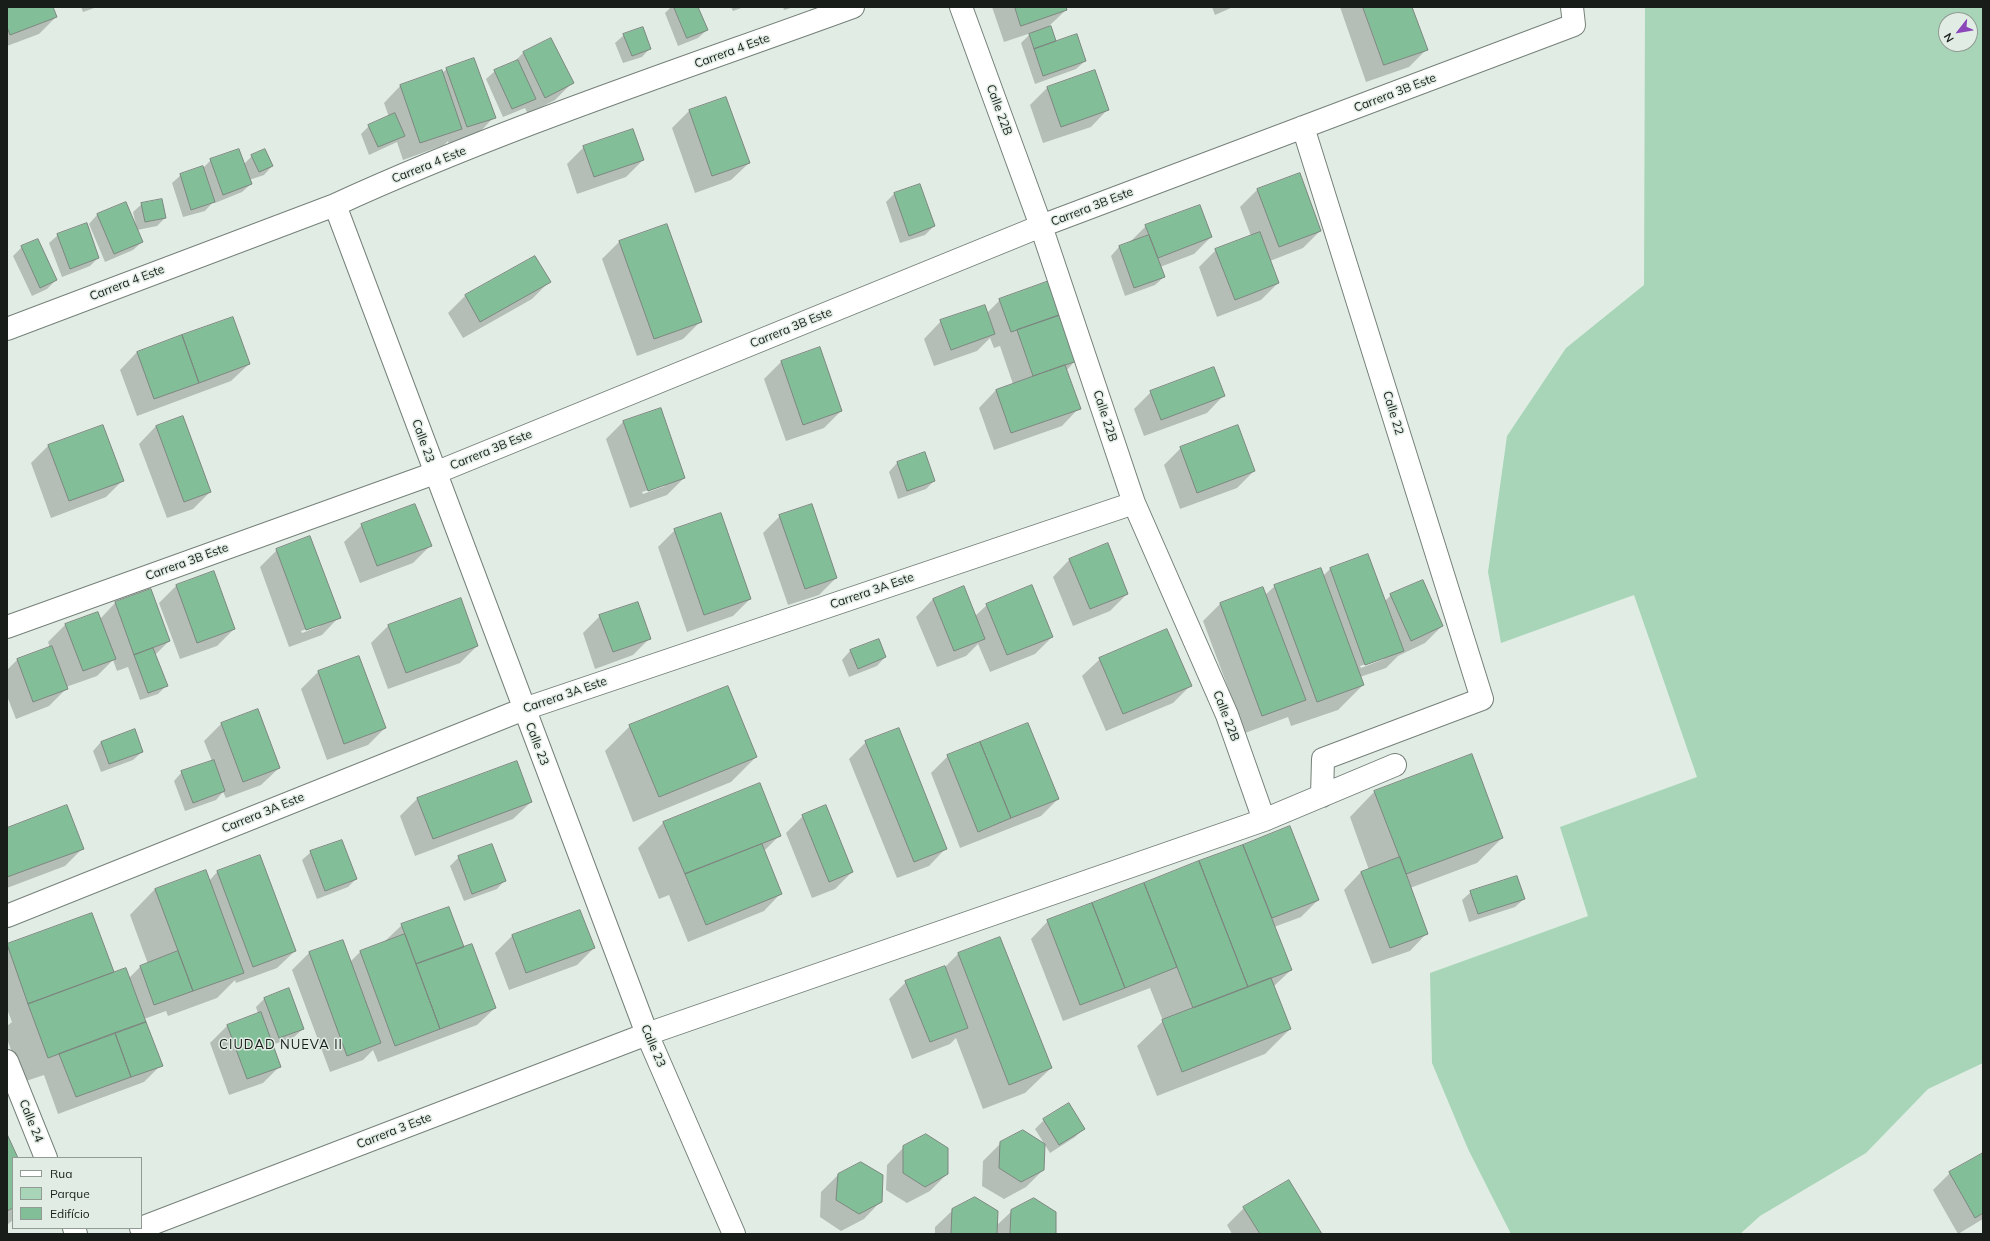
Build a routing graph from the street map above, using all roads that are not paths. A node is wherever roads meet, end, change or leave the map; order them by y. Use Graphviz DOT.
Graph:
graph roads {
  1 [pos="960,7"];
  2 [pos="850,8"];
  3 [pos="1573,16"];
  4 [pos="1304,128"];
  5 [pos="335,204"];
  6 [pos="1041,226"];
  7 [pos="7,329"];
  8 [pos="435,473"];
  9 [pos="1134,503"];
  10 [pos="7,627"];
  11 [pos="524,709"];
  12 [pos="1395,765"];
  13 [pos="1322,796"];
  14 [pos="1264,820"];
  15 [pos="7,916"];
  16 [pos="648,1034"];
  17 [pos="7,1061"];
  18 [pos="46,1157"];
  19 [pos="142,1228"];
  20 [pos="138,1229"];
  21 [pos="125,1234"];
  22 [pos="734,1234"];
  1 -- 6 [label="street, Calle 22B"];
  2 -- 5 [label="street, Carrera 4 Este"];
  3 -- 4 [label="street, Carrera 3B Este"];
  4 -- 6 [label="street, Carrera 3B Este"];
  4 -- 13 [label="street, Calle 22"];
  5 -- 7 [label="street, Carrera 4 Este"];
  5 -- 8 [label="street, Calle 23"];
  6 -- 8 [label="street, Carrera 3B Este"];
  6 -- 9 [label="street, Calle 22B"];
  8 -- 10 [label="street, Carrera 3B Este"];
  8 -- 11 [label="street, Calle 23"];
  9 -- 11 [label="street, Carrera 3A Este"];
  9 -- 14 [label="street, Calle 22B"];
  11 -- 15 [label="street, Carrera 3A Este"];
  11 -- 16 [label="street, Calle 23"];
  12 -- 13 [label="street, Carrera 3 Este"];
  13 -- 14 [label="street, Carrera 3 Este"];
  14 -- 16 [label="street, Carrera 3 Este"];
  16 -- 19 [label="street, Carrera 3 Este"];
  16 -- 22 [label="street, Calle 23"];
  17 -- 18 [label="street, Calle 24"];
  20 -- 21 [label="street, Carrera 3 Este"];
}
